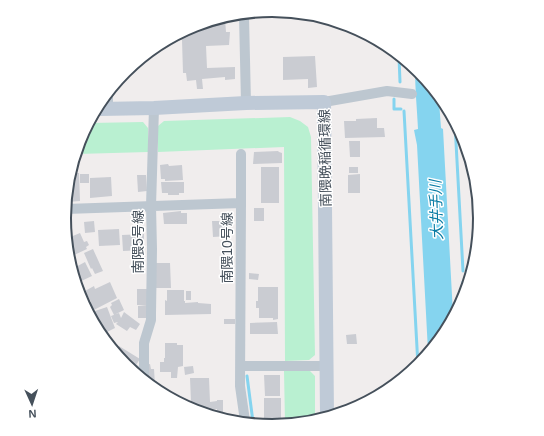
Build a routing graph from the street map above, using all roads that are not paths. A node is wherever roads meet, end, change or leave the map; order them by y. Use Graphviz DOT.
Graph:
graph roads {
  1 [pos="244,19"];
  2 [pos="412,94"];
  3 [pos="324,102"];
  4 [pos="246,103"];
  5 [pos="105,105"];
  6 [pos="154,108"];
  7 [pos="241,154"];
  8 [pos="241,204"];
  9 [pos="151,206"];
  10 [pos="71,209"];
  11 [pos="241,366"];
  12 [pos="327,366"];
  13 [pos="144,373"];
  14 [pos="327,411"];
  15 [pos="244,417"];
  1 -- 4 [label="street"];
  2 -- 3 [label="street"];
  3 -- 4 [label="street, 南隈晩稲循環線"];
  3 -- 12 [label="street, 南隈晩稲循環線"];
  4 -- 6 [label="street, 南隈晩稲循環線"];
  5 -- 6 [label="street, 南隈晩稲循環線"];
  6 -- 9 [label="street, 南隈5号線"];
  7 -- 8 [label="street"];
  8 -- 9 [label="street, 南隈10号線"];
  8 -- 11 [label="street, 南隈10号線"];
  9 -- 10 [label="street, 南隈10号線"];
  9 -- 13 [label="street, 南隈5号線"];
  11 -- 12 [label="street"];
  11 -- 15 [label="street, 南隈10号線"];
  12 -- 14 [label="street, 南隈晩稲循環線"];
}
